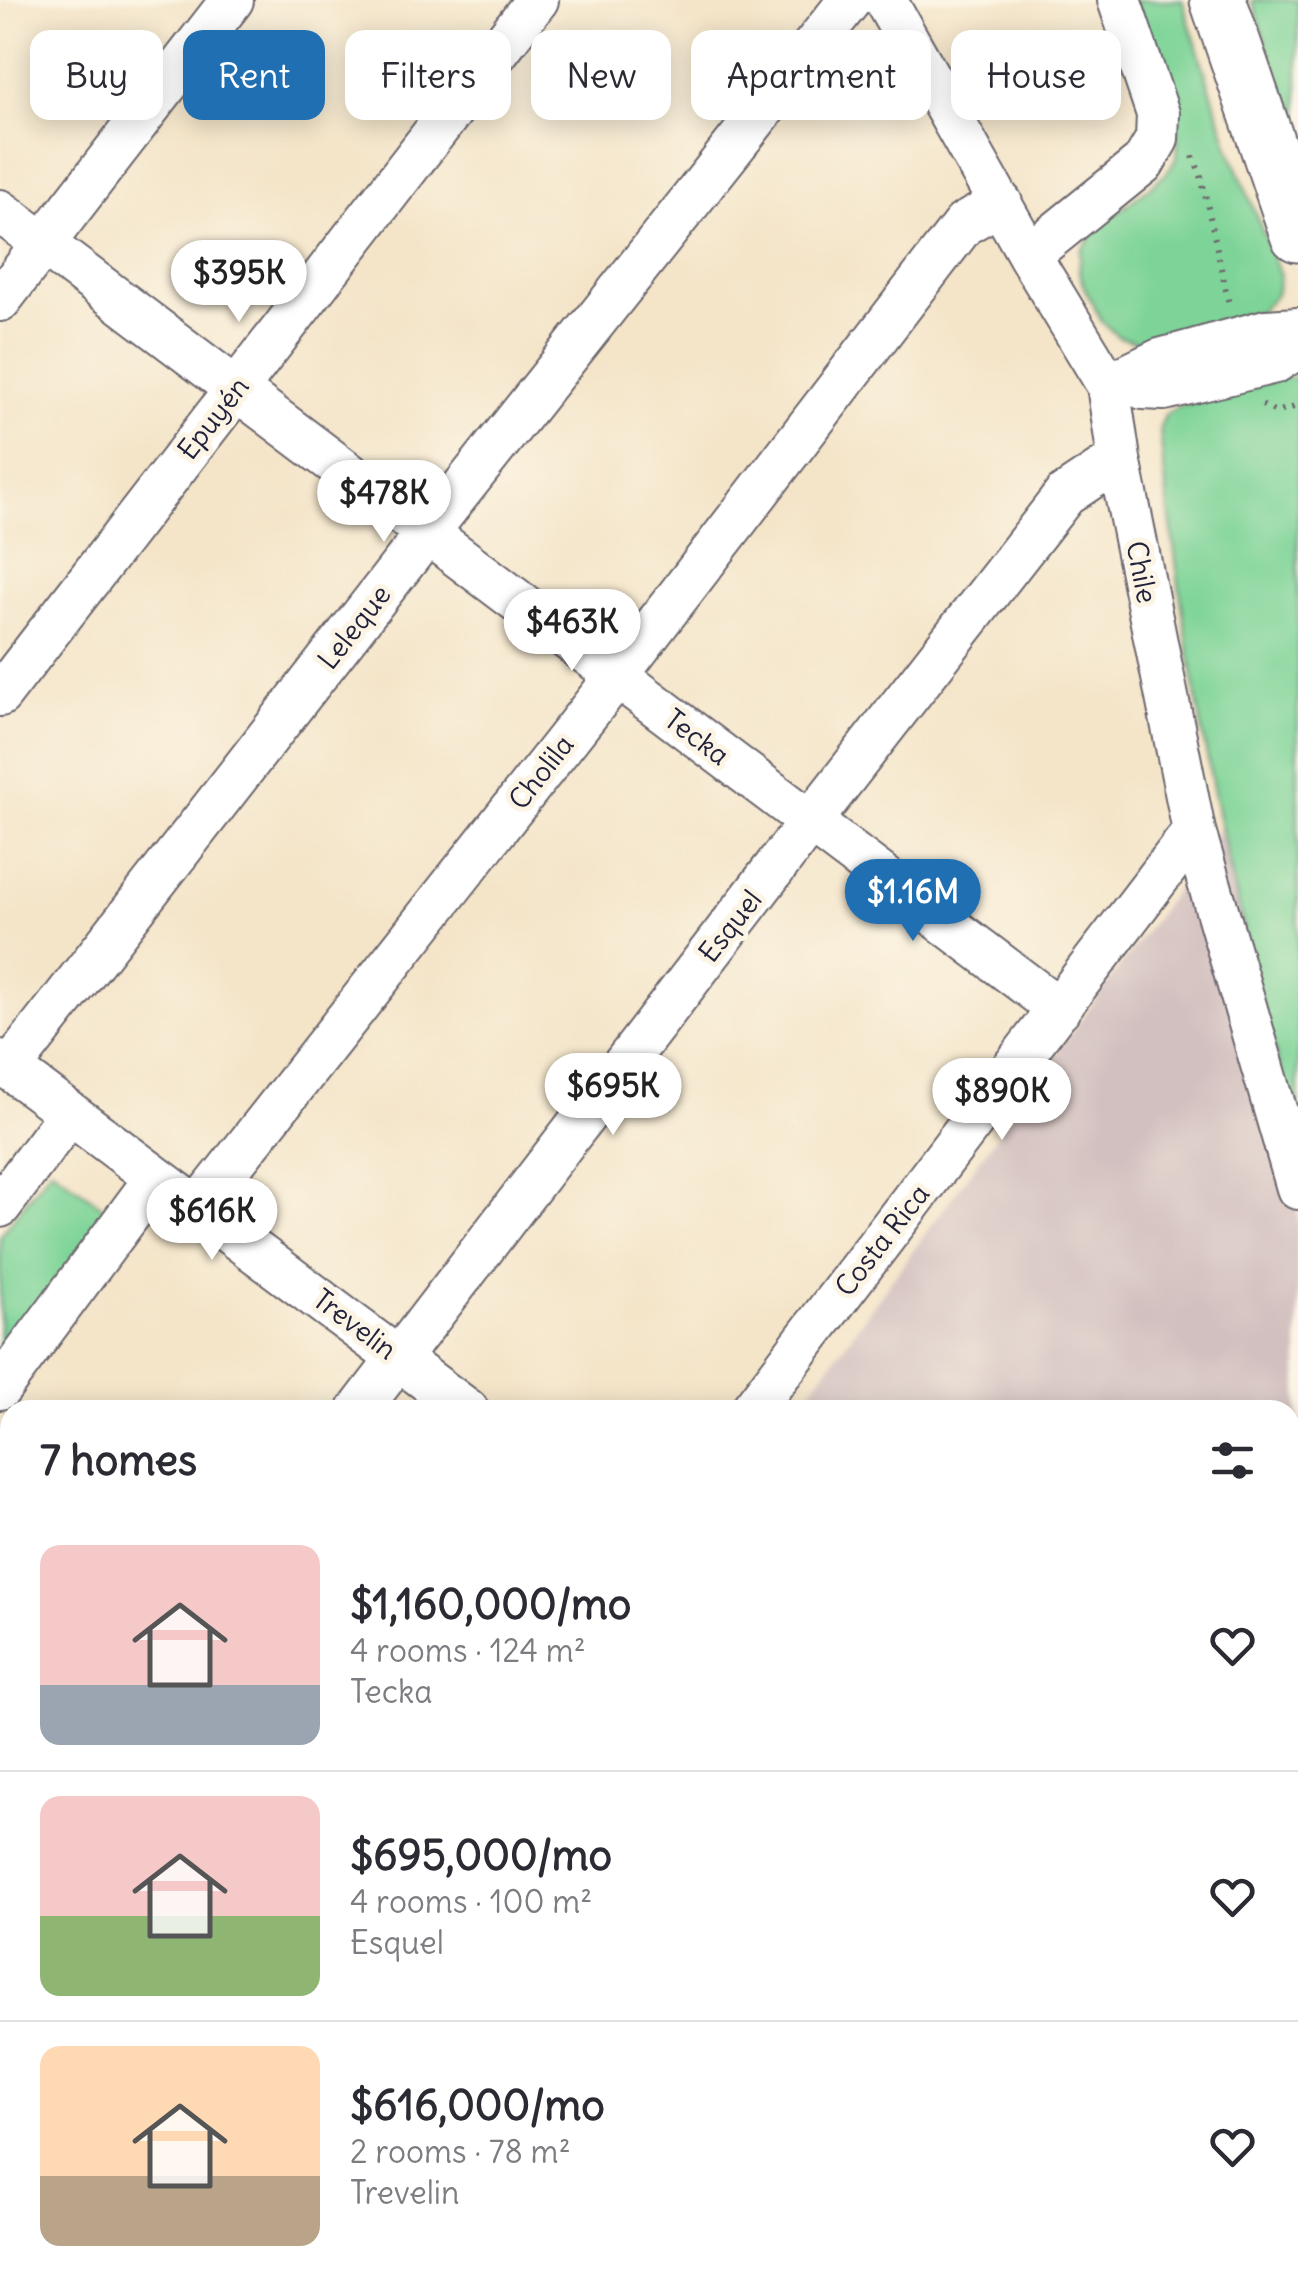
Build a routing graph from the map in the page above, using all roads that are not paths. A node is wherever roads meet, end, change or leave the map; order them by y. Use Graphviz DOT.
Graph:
graph roads {
  1 [pos="232,0"];
  2 [pos="537,0"];
  3 [pos="1119,0"];
  4 [pos="1218,0"];
  5 [pos="876,1"];
  6 [pos="1001,202"];
  7 [pos="0,212"];
  8 [pos="1298,234"];
  9 [pos="44,244"];
  10 [pos="1029,255"];
  11 [pos="0,300"];
  12 [pos="1298,329"];
  13 [pos="1298,347"];
  14 [pos="1243,354"];
  15 [pos="1108,386"];
  16 [pos="236,388"];
  17 [pos="1119,459"];
  18 [pos="427,533"];
  19 [pos="616,677"];
  20 [pos="0,695"];
  21 [pos="810,822"];
  22 [pos="1194,831"];
  23 [pos="1059,1010"];
  24 [pos="5,1065"];
  25 [pos="69,1114"];
  26 [pos="156,1178"];
  27 [pos="1298,1188"];
  28 [pos="0,1206"];
  29 [pos="198,1208"];
  30 [pos="399,1357"];
  31 [pos="0,1388"];
  32 [pos="367,1400"];
  33 [pos="454,1400"];
  34 [pos="760,1400"];
  1 -- 9 [label="street"];
  2 -- 16 [label="street, Epuyén"];
  3 -- 10 [label="street"];
  4 -- 8 [label="main road"];
  5 -- 6 [label="street, Chile"];
  5 -- 18 [label="street, Leleque"];
  6 -- 10 [label="street, Chile"];
  6 -- 19 [label="street, Cholila"];
  7 -- 9 [label="street, Tecka"];
  9 -- 11 [label="street"];
  9 -- 16 [label="street, Tecka"];
  10 -- 15 [label="street, Chile"];
  12 -- 14 [label="street"];
  13 -- 14 [label="street"];
  14 -- 15 [label="street"];
  15 -- 17 [label="street, Chile"];
  16 -- 18 [label="street, Tecka"];
  16 -- 20 [label="street, Epuyén"];
  17 -- 21 [label="street, Esquel"];
  17 -- 22 [label="street, Chile"];
  18 -- 19 [label="street, Tecka"];
  18 -- 24 [label="street, Leleque"];
  19 -- 21 [label="street, Tecka"];
  19 -- 29 [label="street, Cholila"];
  21 -- 23 [label="street, Tecka"];
  21 -- 30 [label="street, Esquel"];
  22 -- 23 [label="street, Costa Rica"];
  22 -- 27 [label="street, Chile"];
  23 -- 34 [label="street, Costa Rica"];
  24 -- 25 [label="street, Trevelin"];
  25 -- 26 [label="street, Trevelin"];
  25 -- 28 [label="street"];
  26 -- 29 [label="street, Trevelin"];
  26 -- 31 [label="street"];
  29 -- 30 [label="street, Trevelin"];
  30 -- 32 [label="street, Esquel"];
  30 -- 33 [label="street, Trevelin"];
}
